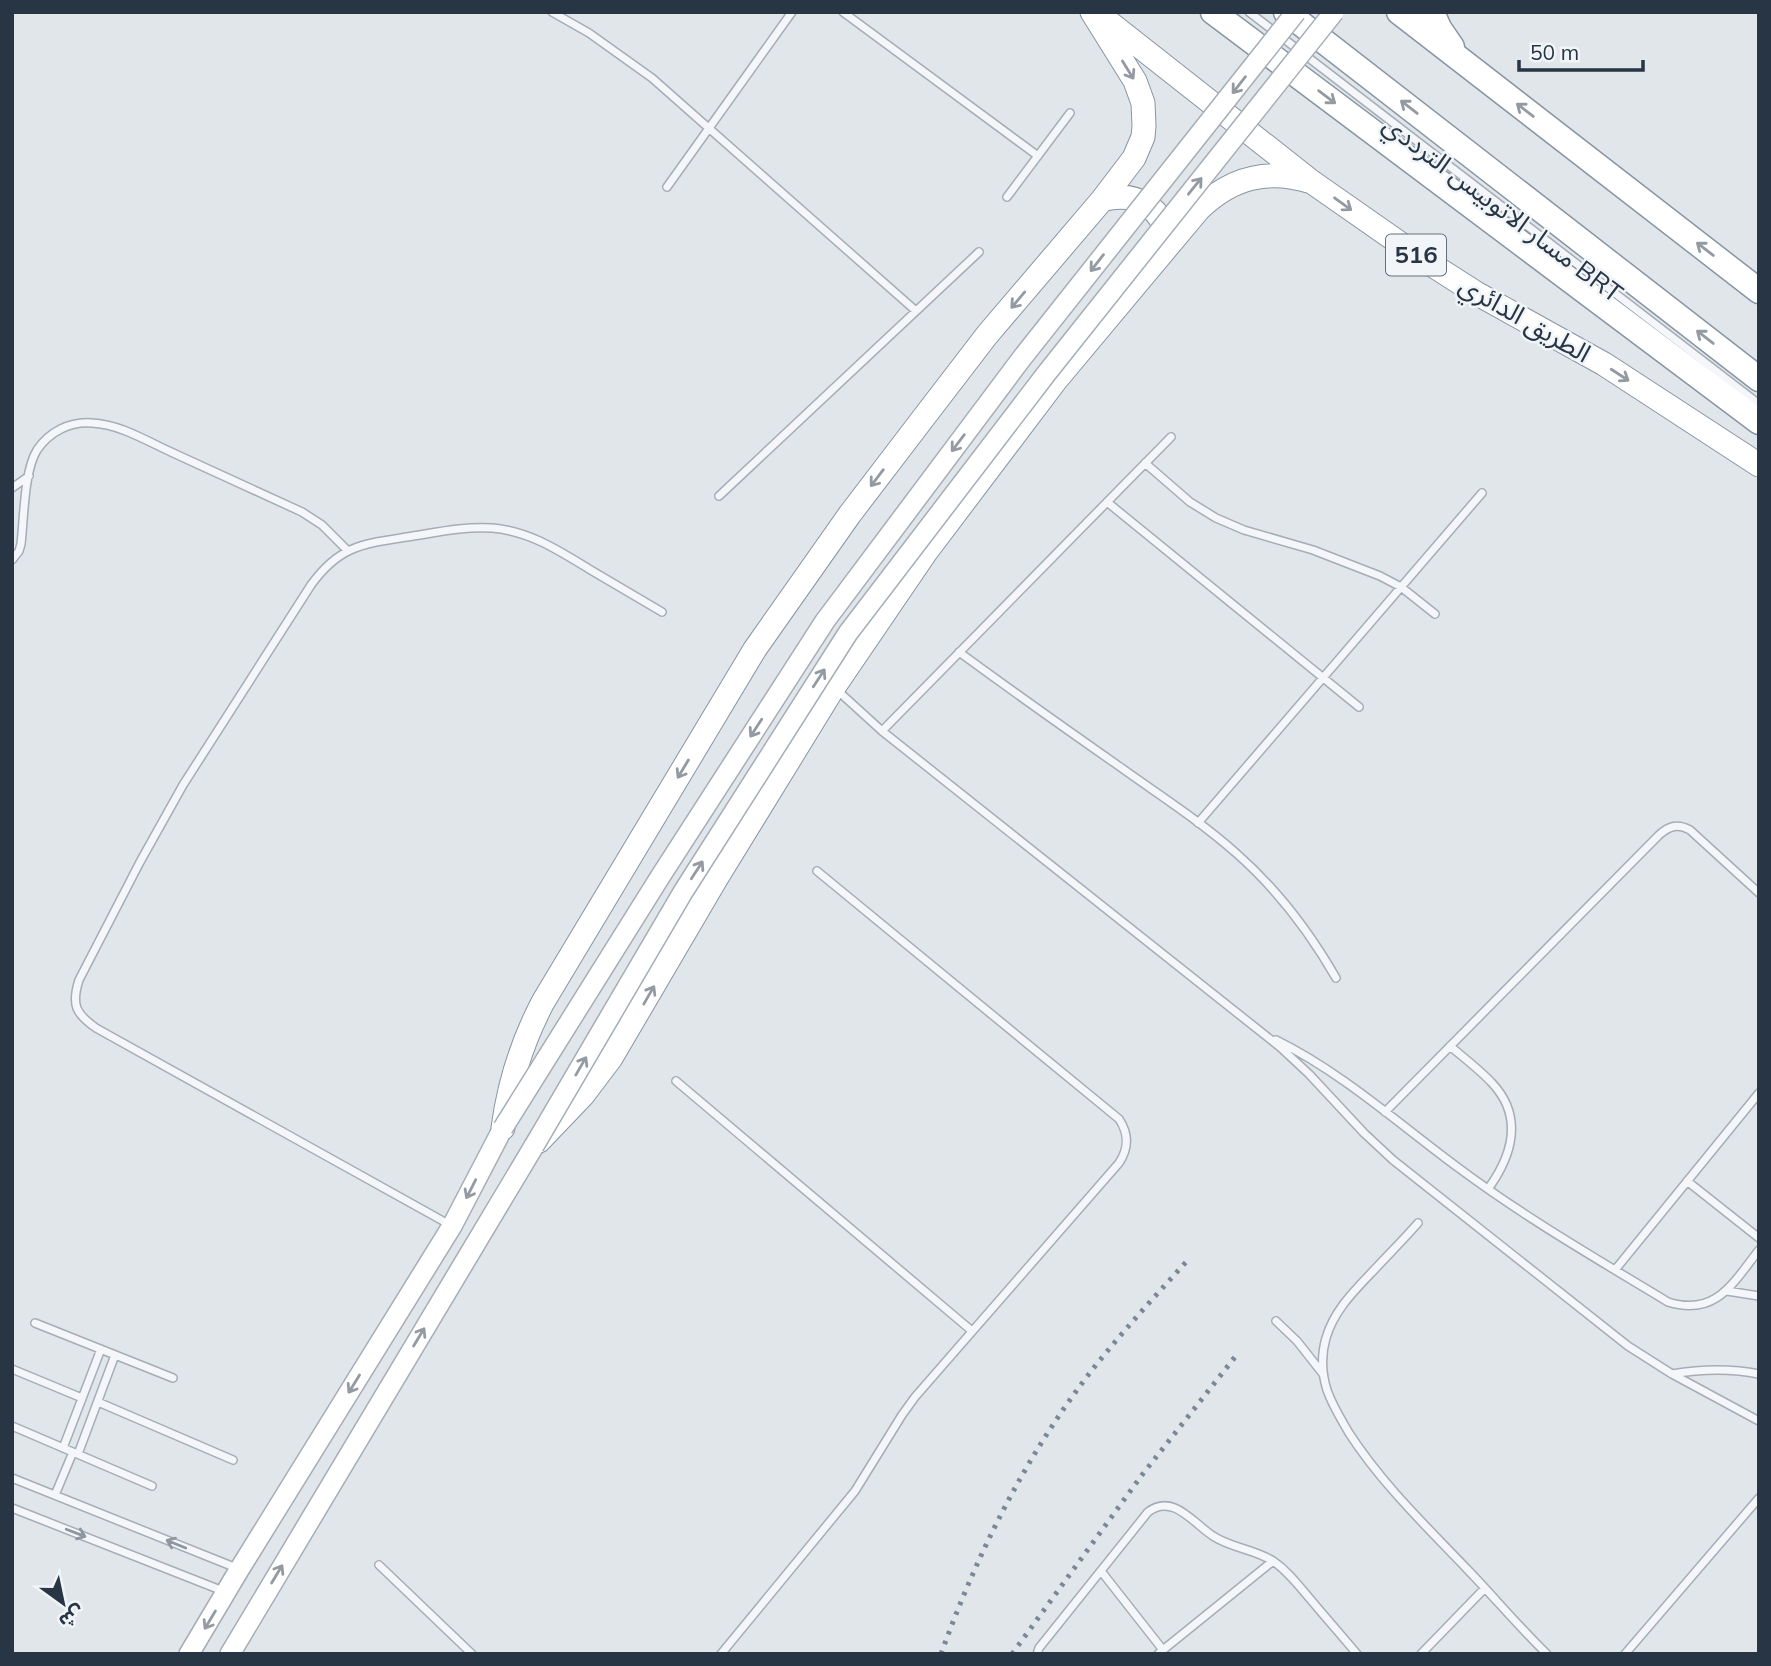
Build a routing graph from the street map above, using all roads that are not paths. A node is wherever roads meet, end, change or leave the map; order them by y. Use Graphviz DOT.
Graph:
graph roads {
  1 [pos="552,12"];
  2 [pos="792,12"];
  3 [pos="843,12"];
  4 [pos="1094,12"];
  5 [pos="1213,12"];
  6 [pos="1248,12"];
  7 [pos="1286,12"];
  8 [pos="1296,12"];
  9 [pos="1334,12"];
  10 [pos="1399,12"];
  11 [pos="1432,12"];
  12 [pos="1465,64"];
  13 [pos="1070,113"];
  14 [pos="709,129"];
  15 [pos="1038,156"];
  16 [pos="1312,182"];
  17 [pos="667,187"];
  18 [pos="1007,197"];
  19 [pos="1102,200"];
  20 [pos="1169,244"];
  21 [pos="979,252"];
  22 [pos="1759,291"];
  23 [pos="916,311"];
  24 [pos="1759,379"];
  25 [pos="1759,404"];
  26 [pos="1759,422"];
  27 [pos="1171,437"];
  28 [pos="1145,463"];
  29 [pos="1759,465"];
  30 [pos="29,476"];
  31 [pos="12,488"];
  32 [pos="1482,493"];
  33 [pos="719,496"];
  34 [pos="1107,502"];
  35 [pos="347,550"];
  36 [pos="12,560"];
  37 [pos="1402,587"];
  38 [pos="662,612"];
  39 [pos="1435,614"];
  40 [pos="959,652"];
  41 [pos="1323,678"];
  42 [pos="834,687"];
  43 [pos="1359,707"];
  44 [pos="882,731"];
  45 [pos="1198,823"];
  46 [pos="817,871"];
  47 [pos="1759,893"];
  48 [pos="1336,978"];
  49 [pos="1265,1035"];
  50 [pos="1450,1046"];
  51 [pos="676,1081"];
  52 [pos="1759,1093"];
  53 [pos="1385,1112"];
  54 [pos="503,1128"];
  55 [pos="534,1146"];
  56 [pos="1687,1181"];
  57 [pos="1488,1189"];
  58 [pos="1418,1223"];
  59 [pos="452,1226"];
  60 [pos="1759,1238"];
  61 [pos="1759,1250"];
  62 [pos="1615,1270"];
  63 [pos="1727,1291"];
  64 [pos="1759,1296"];
  65 [pos="1276,1321"];
  66 [pos="36,1323"];
  67 [pos="972,1331"];
  68 [pos="101,1349"];
  69 [pos="115,1355"];
  70 [pos="12,1370"];
  71 [pos="1672,1374"];
  72 [pos="1759,1374"];
  73 [pos="1324,1375"];
  74 [pos="173,1378"];
  75 [pos="82,1398"];
  76 [pos="98,1402"];
  77 [pos="1759,1421"];
  78 [pos="12,1426"];
  79 [pos="63,1448"];
  80 [pos="75,1453"];
  81 [pos="233,1460"];
  82 [pos="12,1478"];
  83 [pos="152,1486"];
  84 [pos="55,1495"];
  85 [pos="1759,1498"];
  86 [pos="12,1508"];
  87 [pos="1273,1561"];
  88 [pos="379,1565"];
  89 [pos="239,1570"];
  90 [pos="1101,1571"];
  91 [pos="1485,1588"];
  92 [pos="226,1592"];
  93 [pos="1161,1652"];
  94 [pos="189,1654"];
  95 [pos="230,1654"];
  96 [pos="472,1654"];
  97 [pos="721,1654"];
  98 [pos="1037,1654"];
  99 [pos="1357,1654"];
  100 [pos="1421,1654"];
  101 [pos="1547,1654"];
  102 [pos="1625,1654"];
  1 -- 14 [label="lane"];
  2 -- 14 [label="lane"];
  3 -- 15 [label="lane"];
  4 -- 16 [label="highway, الطريق الدائري / 516"];
  4 -- 19 [label="highway, one-way"];
  5 -- 26 [label="highway, الطريق الدائري / 516, one-way"];
  6 -- 25 [label="lane, مسار الاتوبيس الترددي BRT"];
  24 -- 7 [label="highway, one-way"];
  8 -- 54 [label="main road, one-way, bridge"];
  55 -- 9 [label="main road, one-way, bridge"];
  10 -- 12 [label="highway"];
  11 -- 12 [label="highway"];
  22 -- 12 [label="highway, one-way"];
  13 -- 15 [label="lane"];
  14 -- 17 [label="lane"];
  14 -- 23 [label="lane"];
  15 -- 18 [label="lane"];
  16 -- 20 [label="highway"];
  16 -- 29 [label="highway, الطريق الدائري / 516, one-way"];
  19 -- 20 [label="highway"];
  19 -- 54 [label="highway, one-way"];
  20 -- 42 [label="highway"];
  21 -- 23 [label="lane"];
  23 -- 33 [label="lane"];
  27 -- 28 [label="lane"];
  28 -- 34 [label="lane"];
  28 -- 37 [label="lane"];
  30 -- 31 [label="lane"];
  30 -- 35 [label="lane"];
  30 -- 36 [label="lane"];
  32 -- 37 [label="lane"];
  34 -- 40 [label="lane"];
  34 -- 41 [label="lane"];
  35 -- 38 [label="lane"];
  35 -- 59 [label="lane"];
  37 -- 39 [label="lane"];
  37 -- 41 [label="lane"];
  40 -- 44 [label="lane"];
  40 -- 45 [label="lane"];
  41 -- 43 [label="lane"];
  41 -- 45 [label="lane"];
  42 -- 44 [label="lane"];
  55 -- 42 [label="highway, one-way"];
  44 -- 49 [label="lane"];
  45 -- 48 [label="lane"];
  46 -- 67 [label="lane"];
  47 -- 50 [label="lane"];
  49 -- 53 [label="lane"];
  49 -- 71 [label="lane"];
  50 -- 53 [label="lane"];
  50 -- 57 [label="lane"];
  51 -- 67 [label="lane"];
  52 -- 56 [label="lane"];
  53 -- 57 [label="lane"];
  54 -- 59 [label="main road, one-way"];
  95 -- 55 [label="main road, one-way"];
  56 -- 60 [label="lane"];
  56 -- 62 [label="lane"];
  57 -- 62 [label="lane"];
  58 -- 73 [label="lane"];
  59 -- 89 [label="main road, one-way"];
  61 -- 63 [label="lane"];
  62 -- 63 [label="lane"];
  63 -- 64 [label="lane"];
  65 -- 73 [label="lane"];
  66 -- 68 [label="lane"];
  67 -- 97 [label="lane"];
  68 -- 69 [label="lane"];
  68 -- 75 [label="lane"];
  69 -- 74 [label="lane"];
  69 -- 76 [label="lane"];
  70 -- 75 [label="lane"];
  71 -- 72 [label="lane"];
  71 -- 77 [label="lane"];
  73 -- 91 [label="lane"];
  75 -- 79 [label="lane"];
  76 -- 80 [label="lane"];
  76 -- 81 [label="lane"];
  78 -- 79 [label="lane"];
  79 -- 80 [label="lane"];
  80 -- 83 [label="lane"];
  80 -- 84 [label="lane"];
  82 -- 84 [label="lane"];
  89 -- 84 [label="lane, one-way"];
  85 -- 102 [label="lane"];
  86 -- 92 [label="lane, one-way"];
  87 -- 90 [label="lane"];
  87 -- 93 [label="lane"];
  87 -- 99 [label="lane"];
  88 -- 96 [label="lane"];
  89 -- 92 [label="main road"];
  90 -- 93 [label="lane"];
  90 -- 98 [label="lane"];
  91 -- 100 [label="lane"];
  91 -- 101 [label="lane"];
  92 -- 94 [label="main road, one-way"];
}
